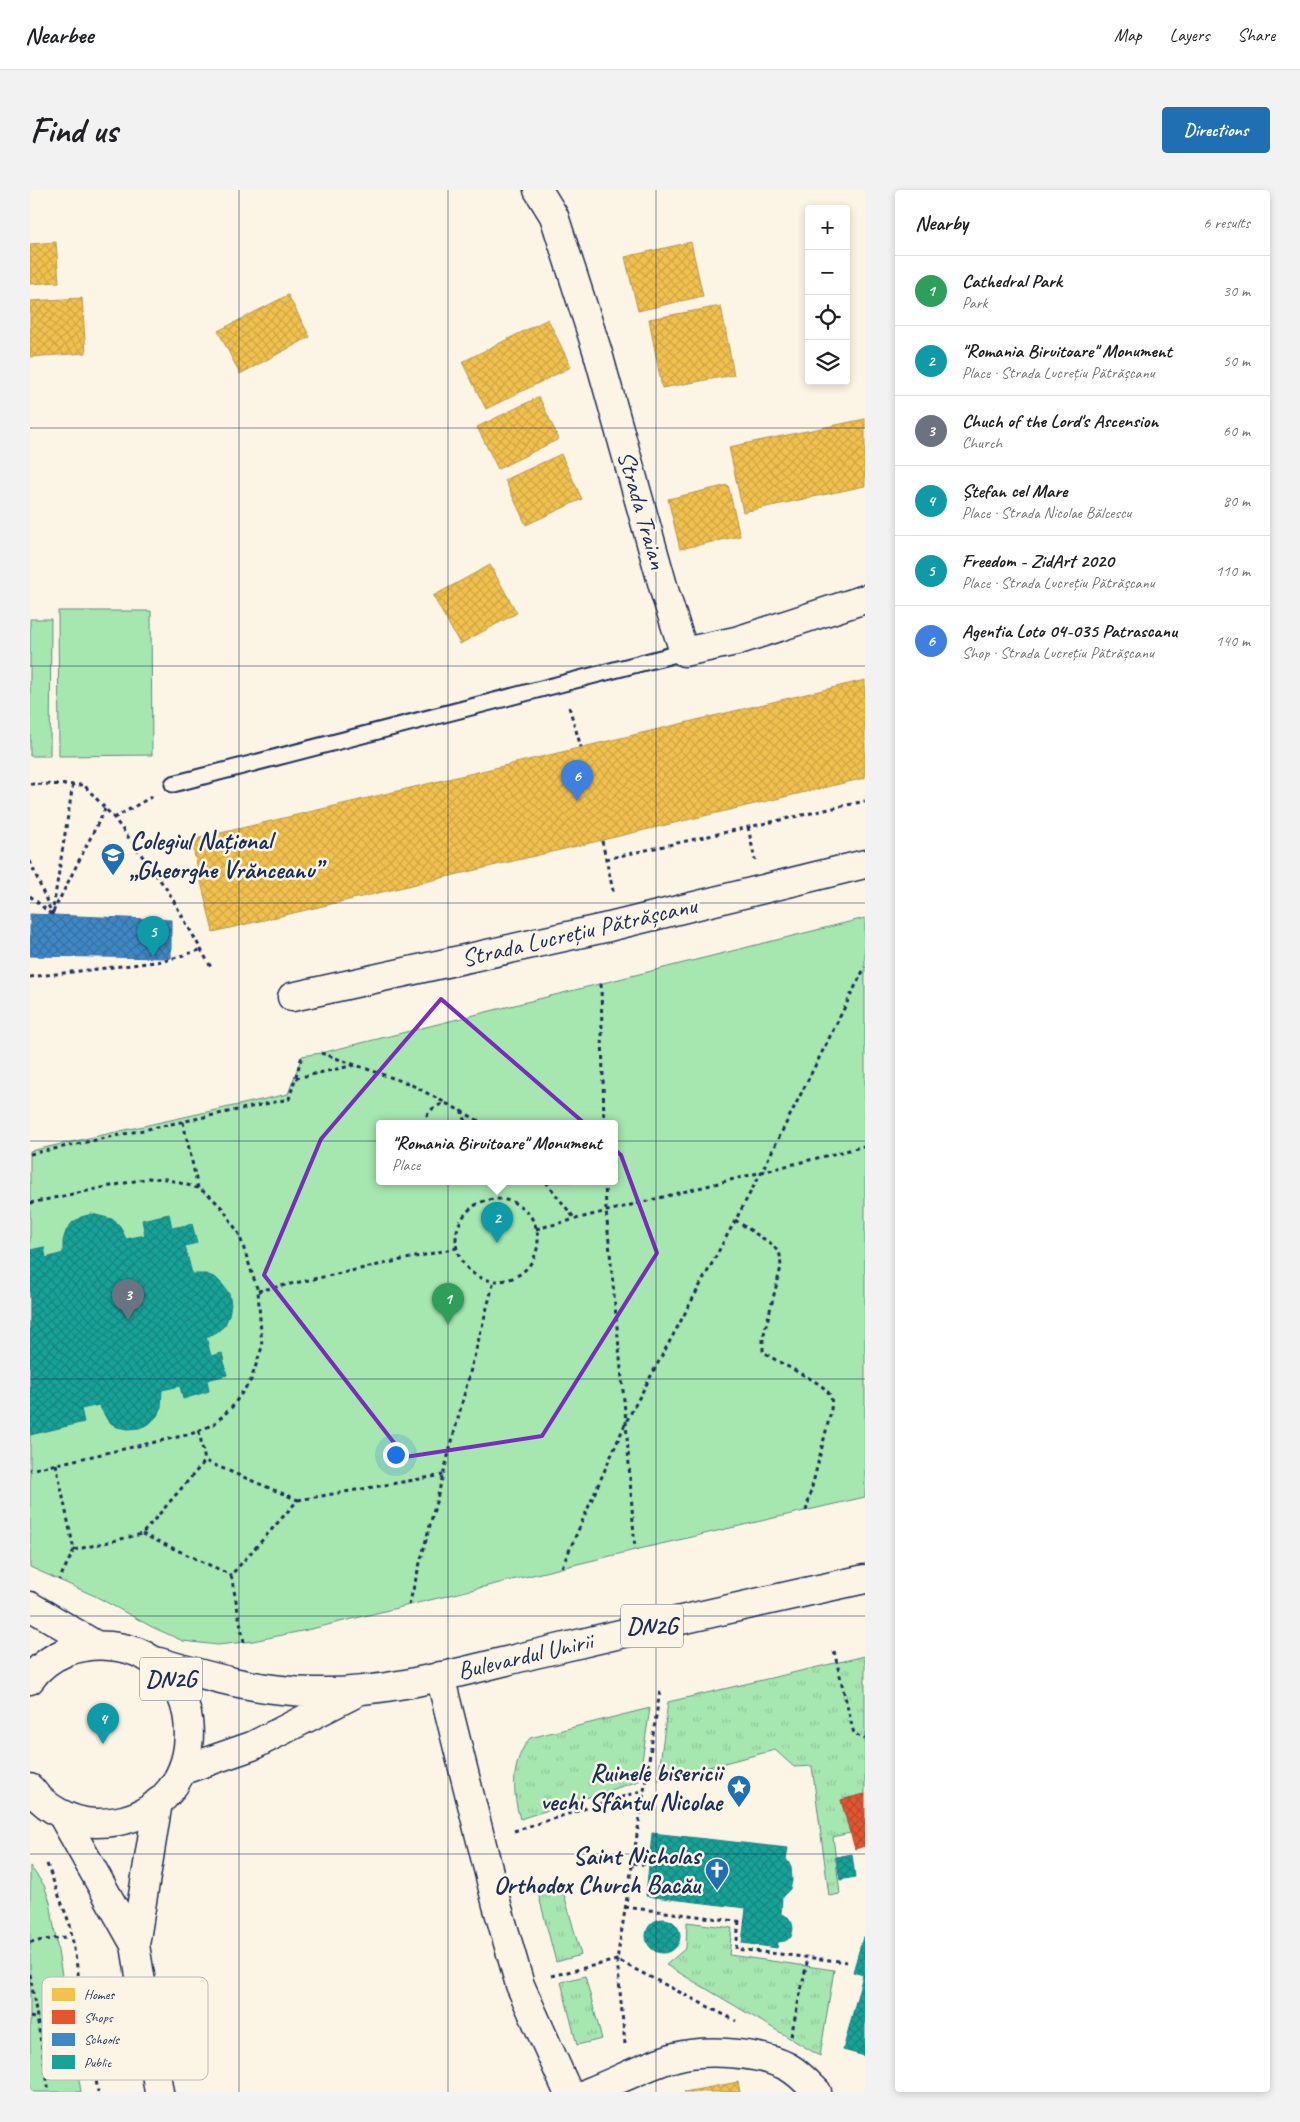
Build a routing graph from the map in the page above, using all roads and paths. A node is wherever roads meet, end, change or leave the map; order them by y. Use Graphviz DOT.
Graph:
graph roads {
  1 [pos="538,190"];
  2 [pos="865,599"];
  3 [pos="684,652"];
  4 [pos="562,683"];
  5 [pos="581,747"];
  6 [pos="30,784"];
  7 [pos="73,784"];
  8 [pos="173,784"];
  9 [pos="865,801"];
  10 [pos="105,809"];
  11 [pos="114,818"];
  12 [pos="748,827"];
  13 [pos="602,841"];
  14 [pos="606,859"];
  15 [pos="30,861"];
  16 [pos="756,863"];
  17 [pos="865,864"];
  18 [pos="614,895"];
  19 [pos="30,896"];
  20 [pos="52,915"];
  21 [pos="200,950"];
  22 [pos="865,967"];
  23 [pos="212,969"];
  24 [pos="30,977"];
  25 [pos="601,984"];
  26 [pos="292,997"];
  27 [pos="321,1053"];
  28 [pos="302,1056"];
  29 [pos="357,1065"];
  30 [pos="295,1078"];
  31 [pos="452,1105"];
  32 [pos="458,1108"];
  33 [pos="425,1120"];
  34 [pos="466,1120"];
  35 [pos="479,1120"];
  36 [pos="604,1120"];
  37 [pos="183,1122"];
  38 [pos="865,1146"];
  39 [pos="30,1154"];
  40 [pos="762,1171"];
  41 [pos="548,1185"];
  42 [pos="605,1185"];
  43 [pos="198,1188"];
  44 [pos="30,1203"];
  45 [pos="606,1210"];
  46 [pos="575,1219"];
  47 [pos="735,1220"];
  48 [pos="536,1229"];
  49 [pos="457,1248"];
  50 [pos="494,1281"];
  51 [pos="258,1291"];
  52 [pos="626,1422"];
  53 [pos="199,1430"];
  54 [pos="205,1462"];
  55 [pos="56,1464"];
  56 [pos="30,1470"];
  57 [pos="443,1475"];
  58 [pos="298,1500"];
  59 [pos="806,1510"];
  60 [pos="142,1534"];
  61 [pos="74,1550"];
  62 [pos="635,1550"];
  63 [pos="562,1567"];
  64 [pos="231,1575"];
  65 [pos="865,1578"];
  66 [pos="59,1580"];
  67 [pos="409,1605"];
  68 [pos="30,1606"];
  69 [pos="244,1642"];
  70 [pos="94,1644"];
  71 [pos="834,1651"];
  72 [pos="152,1660"];
  73 [pos="440,1676"];
  74 [pos="30,1680"];
  75 [pos="359,1691"];
  76 [pos="660,1691"];
  77 [pos="865,1739"];
  78 [pos="183,1770"];
  79 [pos="644,1790"];
  80 [pos="32,1796"];
  81 [pos="158,1802"];
  82 [pos="62,1815"];
  83 [pos="514,1831"];
  84 [pos="633,1863"];
  85 [pos="47,1864"];
  86 [pos="649,1865"];
  87 [pos="625,1907"];
  88 [pos="739,1921"];
  89 [pos="744,1922"];
  90 [pos="66,1937"];
  91 [pos="30,1942"];
  92 [pos="135,1945"];
  93 [pos="808,1958"];
  94 [pos="617,1960"];
  95 [pos="847,1962"];
  96 [pos="30,1974"];
  97 [pos="551,1976"];
  98 [pos="79,1977"];
  99 [pos="140,1977"];
  100 [pos="30,2017"];
  101 [pos="38,2019"];
  102 [pos="738,2022"];
  103 [pos="40,2035"];
  104 [pos="791,2039"];
  105 [pos="42,2049"];
  106 [pos="626,2054"];
  107 [pos="568,2092"];
  108 [pos="589,2092"];
  109 [pos="817,2092"];
  1 -- 3 [label="street, Strada Traian"];
  2 -- 3 [label="street"];
  3 -- 4 [label="lane"];
  4 -- 5 [label="path"];
  4 -- 8 [label="lane"];
  6 -- 7 [label="path"];
  7 -- 10 [label="path"];
  7 -- 20 [label="path"];
  8 -- 11 [label="path"];
  9 -- 12 [label="path"];
  10 -- 11 [label="path"];
  10 -- 20 [label="path"];
  11 -- 21 [label="path"];
  12 -- 14 [label="path"];
  12 -- 16 [label="path"];
  13 -- 14 [label="path"];
  14 -- 18 [label="path"];
  15 -- 20 [label="path"];
  17 -- 26 [label="street, Strada Lucrețiu Pătrășcanu"];
  19 -- 20 [label="path"];
  21 -- 23 [label="path"];
  21 -- 24 [label="path"];
  22 -- 40 [label="path"];
  25 -- 36 [label="path"];
  27 -- 29 [label="path"];
  28 -- 30 [label="path"];
  29 -- 30 [label="path"];
  29 -- 31 [label="path"];
  30 -- 37 [label="path"];
  31 -- 32 [label="path"];
  31 -- 33 [label="path"];
  32 -- 34 [label="path"];
  32 -- 35 [label="path"];
  37 -- 39 [label="path"];
  37 -- 43 [label="path"];
  38 -- 40 [label="path"];
  40 -- 45 [label="path"];
  40 -- 47 [label="path"];
  41 -- 46 [label="path"];
  42 -- 45 [label="path"];
  43 -- 44 [label="path"];
  43 -- 51 [label="path"];
  45 -- 46 [label="path"];
  45 -- 52 [label="path"];
  46 -- 48 [label="path"];
  47 -- 52 [label="path"];
  47 -- 59 [label="path"];
  48 -- 49 [label="path"];
  48 -- 50 [label="path"];
  49 -- 50 [label="path"];
  49 -- 51 [label="path"];
  50 -- 57 [label="path"];
  51 -- 53 [label="path"];
  52 -- 62 [label="path"];
  52 -- 63 [label="path"];
  53 -- 54 [label="path"];
  53 -- 55 [label="path"];
  54 -- 58 [label="path"];
  54 -- 60 [label="path"];
  55 -- 56 [label="path"];
  55 -- 61 [label="path"];
  57 -- 58 [label="path"];
  57 -- 67 [label="path"];
  58 -- 64 [label="path"];
  60 -- 61 [label="path"];
  60 -- 64 [label="path"];
  61 -- 66 [label="path"];
  64 -- 69 [label="path"];
  65 -- 73 [label="street, Bulevardul Unirii / DN2G"];
  68 -- 70 [label="street"];
  70 -- 72 [label="street, DN2G"];
  70 -- 74 [label="street, DN2G"];
  71 -- 77 [label="path"];
  72 -- 75 [label="street, Bulevardul Unirii / DN2G"];
  72 -- 78 [label="street, DN2G"];
  73 -- 75 [label="street, Bulevardul Unirii / DN2G"];
  73 -- 107 [label="street"];
  75 -- 78 [label="street, Bulevardul Unirii / DN2G"];
  76 -- 79 [label="path"];
  78 -- 81 [label="street, DN2G"];
  79 -- 83 [label="path"];
  79 -- 84 [label="path"];
  80 -- 82 [label="street, DN2G"];
  81 -- 82 [label="street, DN2G"];
  81 -- 92 [label="street"];
  82 -- 92 [label="street"];
  84 -- 86 [label="path"];
  84 -- 87 [label="path"];
  85 -- 98 [label="path"];
  87 -- 88 [label="path"];
  87 -- 94 [label="path"];
  88 -- 89 [label="path"];
  88 -- 93 [label="path"];
  90 -- 91 [label="path"];
  92 -- 99 [label="street"];
  93 -- 95 [label="path"];
  93 -- 104 [label="path"];
  94 -- 97 [label="path"];
  94 -- 102 [label="path"];
  94 -- 106 [label="path"];
  96 -- 101 [label="path"];
  100 -- 101 [label="path"];
  101 -- 103 [label="path"];
  103 -- 105 [label="path"];
  108 -- 109 [label="street"];
}
